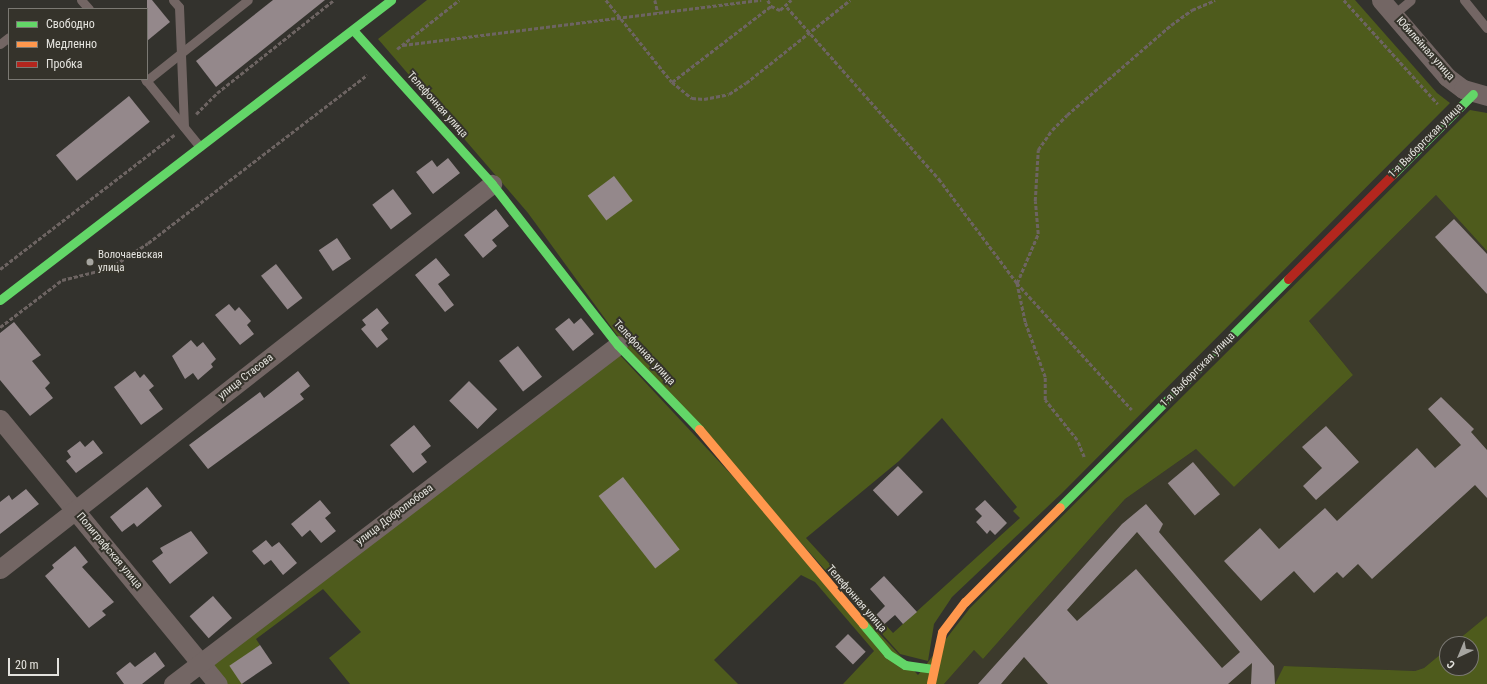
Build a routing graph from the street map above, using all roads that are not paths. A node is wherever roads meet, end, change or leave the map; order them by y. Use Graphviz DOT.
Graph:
graph roads {
  1 [pos="81,0"];
  2 [pos="173,0"];
  3 [pos="248,0"];
  4 [pos="391,0"];
  5 [pos="1381,0"];
  6 [pos="1411,0"];
  7 [pos="1464,0"];
  8 [pos="88,8"];
  9 [pos="1393,15"];
  10 [pos="1487,28"];
  11 [pos="352,30"];
  12 [pos="8,38"];
  13 [pos="0,44"];
  14 [pos="181,54"];
  15 [pos="148,79"];
  16 [pos="146,80"];
  17 [pos="1480,95"];
  18 [pos="184,127"];
  19 [pos="201,148"];
  20 [pos="492,184"];
  21 [pos="0,300"];
  22 [pos="618,345"];
  23 [pos="0,419"];
  24 [pos="75,511"];
  25 [pos="0,569"];
  26 [pos="201,662"];
  27 [pos="933,669"];
  28 [pos="173,684"];
  29 [pos="218,684"];
  30 [pos="930,684"];
  1 -- 8 [label="lane"];
  2 -- 14 [label="lane"];
  3 -- 14 [label="lane"];
  4 -- 11 [label="street"];
  5 -- 9 [label="street, Юбилейная улица"];
  6 -- 9 [label="lane"];
  7 -- 10 [label="lane"];
  9 -- 17 [label="street, Юбилейная улица"];
  11 -- 19 [label="street"];
  11 -- 20 [label="street, Телефонная улица"];
  12 -- 13 [label="lane"];
  14 -- 15 [label="lane"];
  14 -- 18 [label="lane"];
  16 -- 18 [label="lane"];
  17 -- 27 [label="street, 1-я Выборгская улица"];
  18 -- 19 [label="lane"];
  19 -- 21 [label="street"];
  20 -- 22 [label="street, Телефонная улица"];
  20 -- 24 [label="street, улица Стасова"];
  22 -- 26 [label="street, улица Добролюбова"];
  22 -- 27 [label="street, Телефонная улица"];
  23 -- 24 [label="street, Полиграфская улица"];
  24 -- 25 [label="street, улица Стасова"];
  24 -- 26 [label="street, Полиграфская улица"];
  26 -- 28 [label="street, улица Добролюбова"];
  26 -- 29 [label="street, Полиграфская улица"];
  27 -- 30 [label="street, 1-я Выборгская улица"];
}
